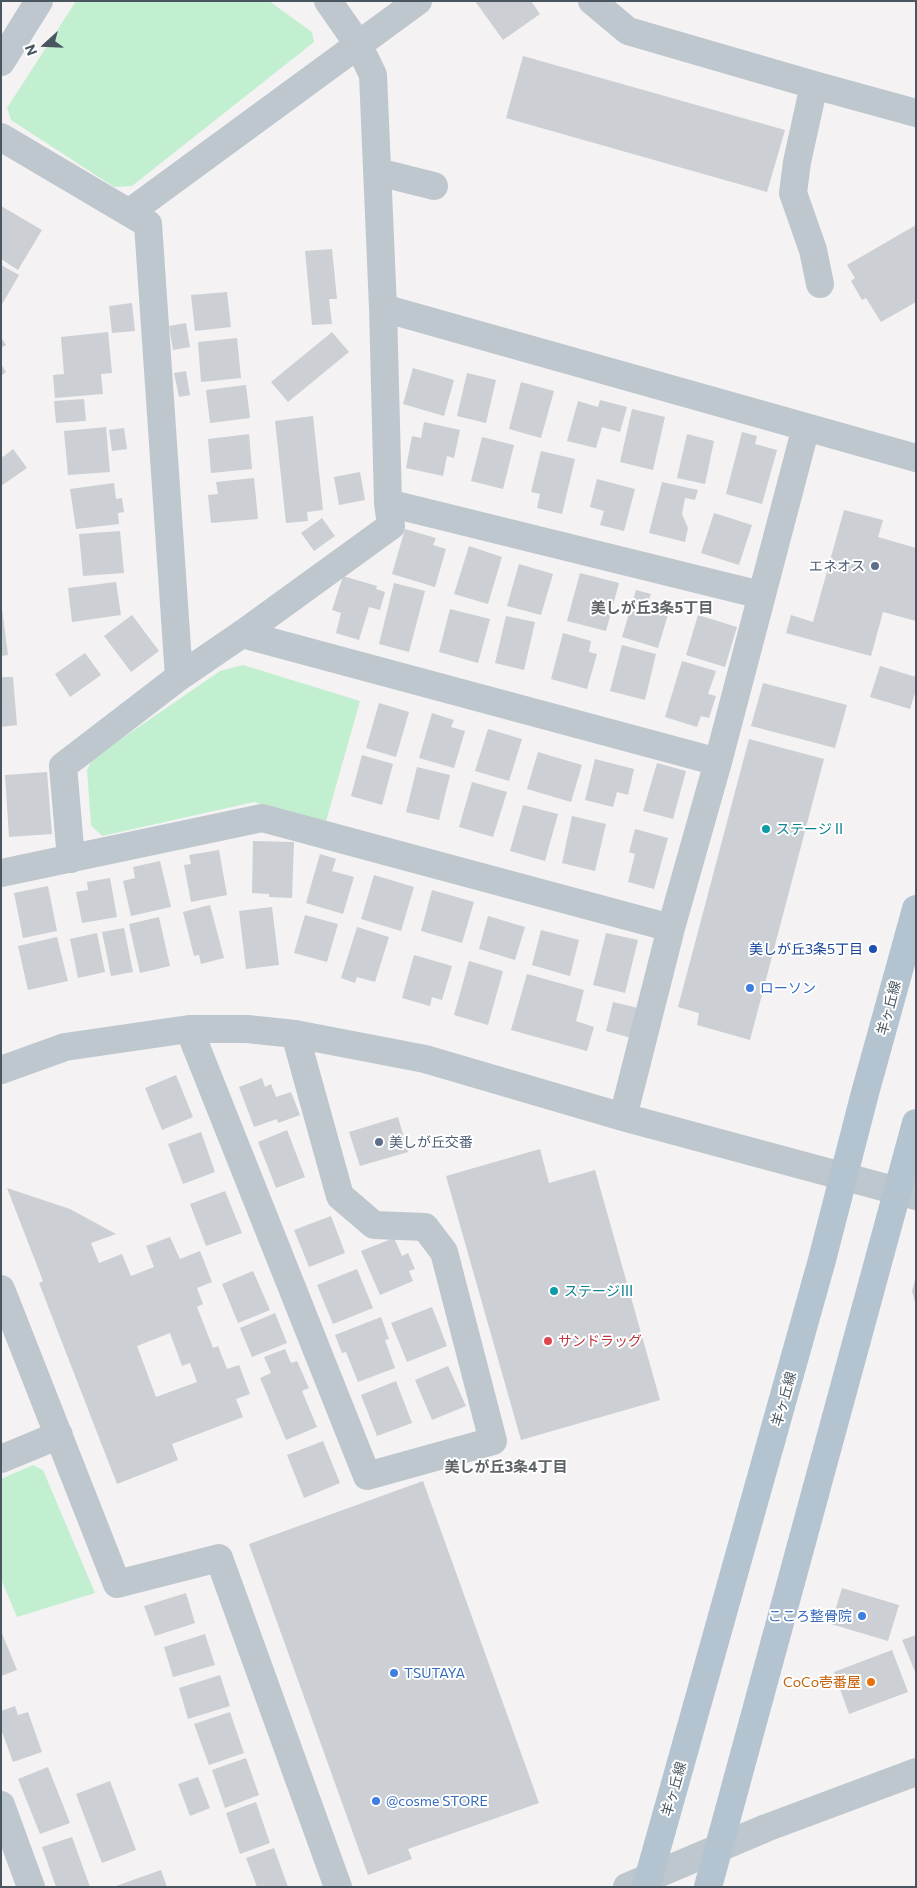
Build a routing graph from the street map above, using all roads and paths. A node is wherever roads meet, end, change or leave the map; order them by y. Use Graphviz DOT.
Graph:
graph roads {
  1 [pos="39,1"];
  2 [pos="328,1"];
  3 [pos="418,1"];
  4 [pos="592,1"];
  5 [pos="358,44"];
  6 [pos="1,62"];
  7 [pos="814,85"];
  8 [pos="916,113"];
  9 [pos="1,136"];
  10 [pos="378,172"];
  11 [pos="434,186"];
  12 [pos="130,212"];
  13 [pos="820,284"];
  14 [pos="383,308"];
  15 [pos="806,427"];
  16 [pos="916,458"];
  17 [pos="388,503"];
  18 [pos="761,594"];
  19 [pos="242,634"];
  20 [pos="179,676"];
  21 [pos="718,762"];
  22 [pos="70,860"];
  23 [pos="1,873"];
  24 [pos="916,909"];
  25 [pos="671,928"];
  26 [pos="189,1029"];
  27 [pos="295,1034"];
  28 [pos="1,1070"];
  29 [pos="624,1117"];
  30 [pos="916,1123"];
  31 [pos="844,1176"];
  32 [pos="906,1193"];
  33 [pos="1,1290"];
  34 [pos="59,1435"];
  35 [pos="1,1459"];
  36 [pos="915,1777"];
  37 [pos="1,1805"];
  38 [pos="719,1848"];
  39 [pos="640,1884"];
  40 [pos="31,1887"];
  41 [pos="338,1887"];
  42 [pos="708,1887"];
  1 -- 6 [label="street"];
  2 -- 5 [label="street"];
  3 -- 5 [label="street"];
  4 -- 7 [label="street"];
  5 -- 10 [label="street"];
  5 -- 12 [label="street"];
  7 -- 8 [label="street"];
  7 -- 13 [label="street"];
  9 -- 12 [label="street"];
  10 -- 11 [label="street"];
  10 -- 14 [label="street"];
  12 -- 20 [label="street"];
  14 -- 15 [label="street"];
  14 -- 17 [label="street"];
  15 -- 16 [label="street"];
  15 -- 18 [label="street"];
  17 -- 18 [label="street"];
  17 -- 19 [label="street"];
  18 -- 21 [label="street"];
  19 -- 20 [label="street"];
  19 -- 21 [label="street"];
  20 -- 22 [label="street"];
  21 -- 25 [label="street"];
  22 -- 23 [label="street"];
  22 -- 25 [label="street"];
  24 -- 31 [label="main road, 羊ヶ丘線"];
  25 -- 29 [label="street"];
  26 -- 27 [label="street"];
  26 -- 27 [label="street"];
  26 -- 28 [label="street"];
  27 -- 29 [label="street"];
  29 -- 31 [label="street"];
  30 -- 32 [label="main road"];
  31 -- 32 [label="street"];
  31 -- 39 [label="main road, 羊ヶ丘線"];
  32 -- 38 [label="main road"];
  33 -- 34 [label="street"];
  34 -- 35 [label="street"];
  34 -- 41 [label="street"];
  36 -- 38 [label="street"];
  37 -- 40 [label="street"];
  38 -- 39 [label="street"];
  38 -- 42 [label="main road"];
}
